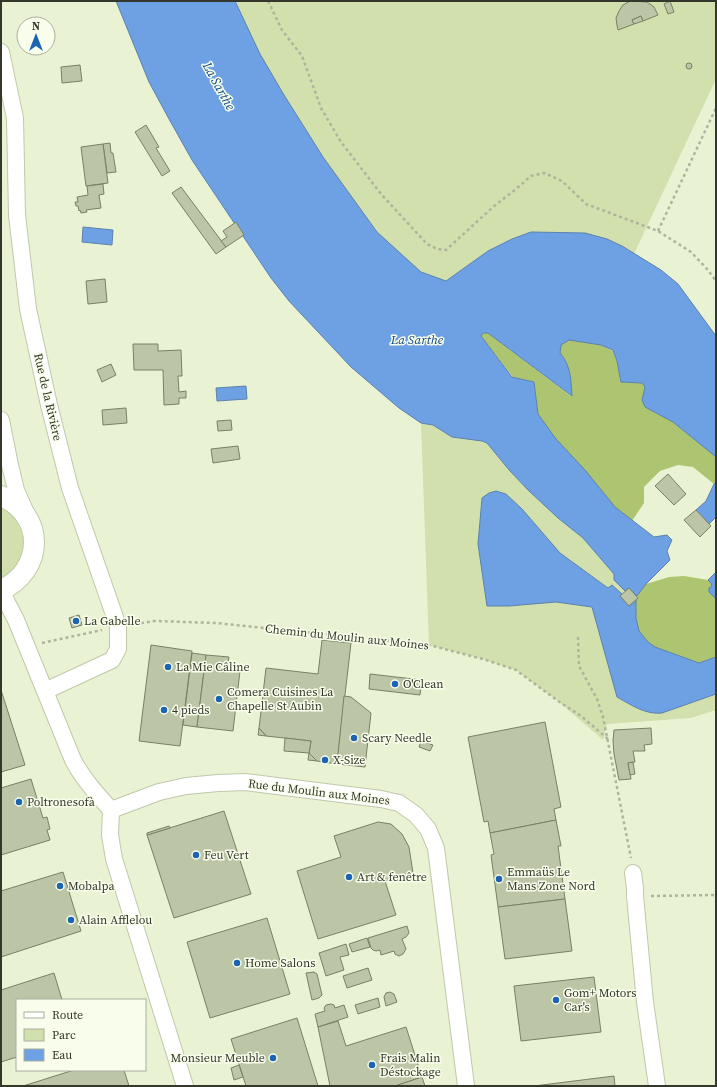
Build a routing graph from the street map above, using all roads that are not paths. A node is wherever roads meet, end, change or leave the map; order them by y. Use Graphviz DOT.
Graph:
graph roads {
  1 [pos="1,52"];
  2 [pos="1,420"];
  3 [pos="1,496"];
  4 [pos="29,522"];
  5 [pos="1,591"];
  6 [pos="45,692"];
  7 [pos="111,810"];
  8 [pos="633,873"];
  9 [pos="185,1086"];
  10 [pos="466,1086"];
  11 [pos="656,1086"];
  1 -- 6 [label="street, Rue de la Rivière"];
  2 -- 4 [label="street"];
  3 -- 4 [label="street"];
  4 -- 5 [label="street"];
  5 -- 6 [label="street"];
  6 -- 7 [label="street"];
  7 -- 9 [label="street"];
  7 -- 10 [label="street, Rue du Moulin aux Moines"];
  8 -- 11 [label="street"];
}
